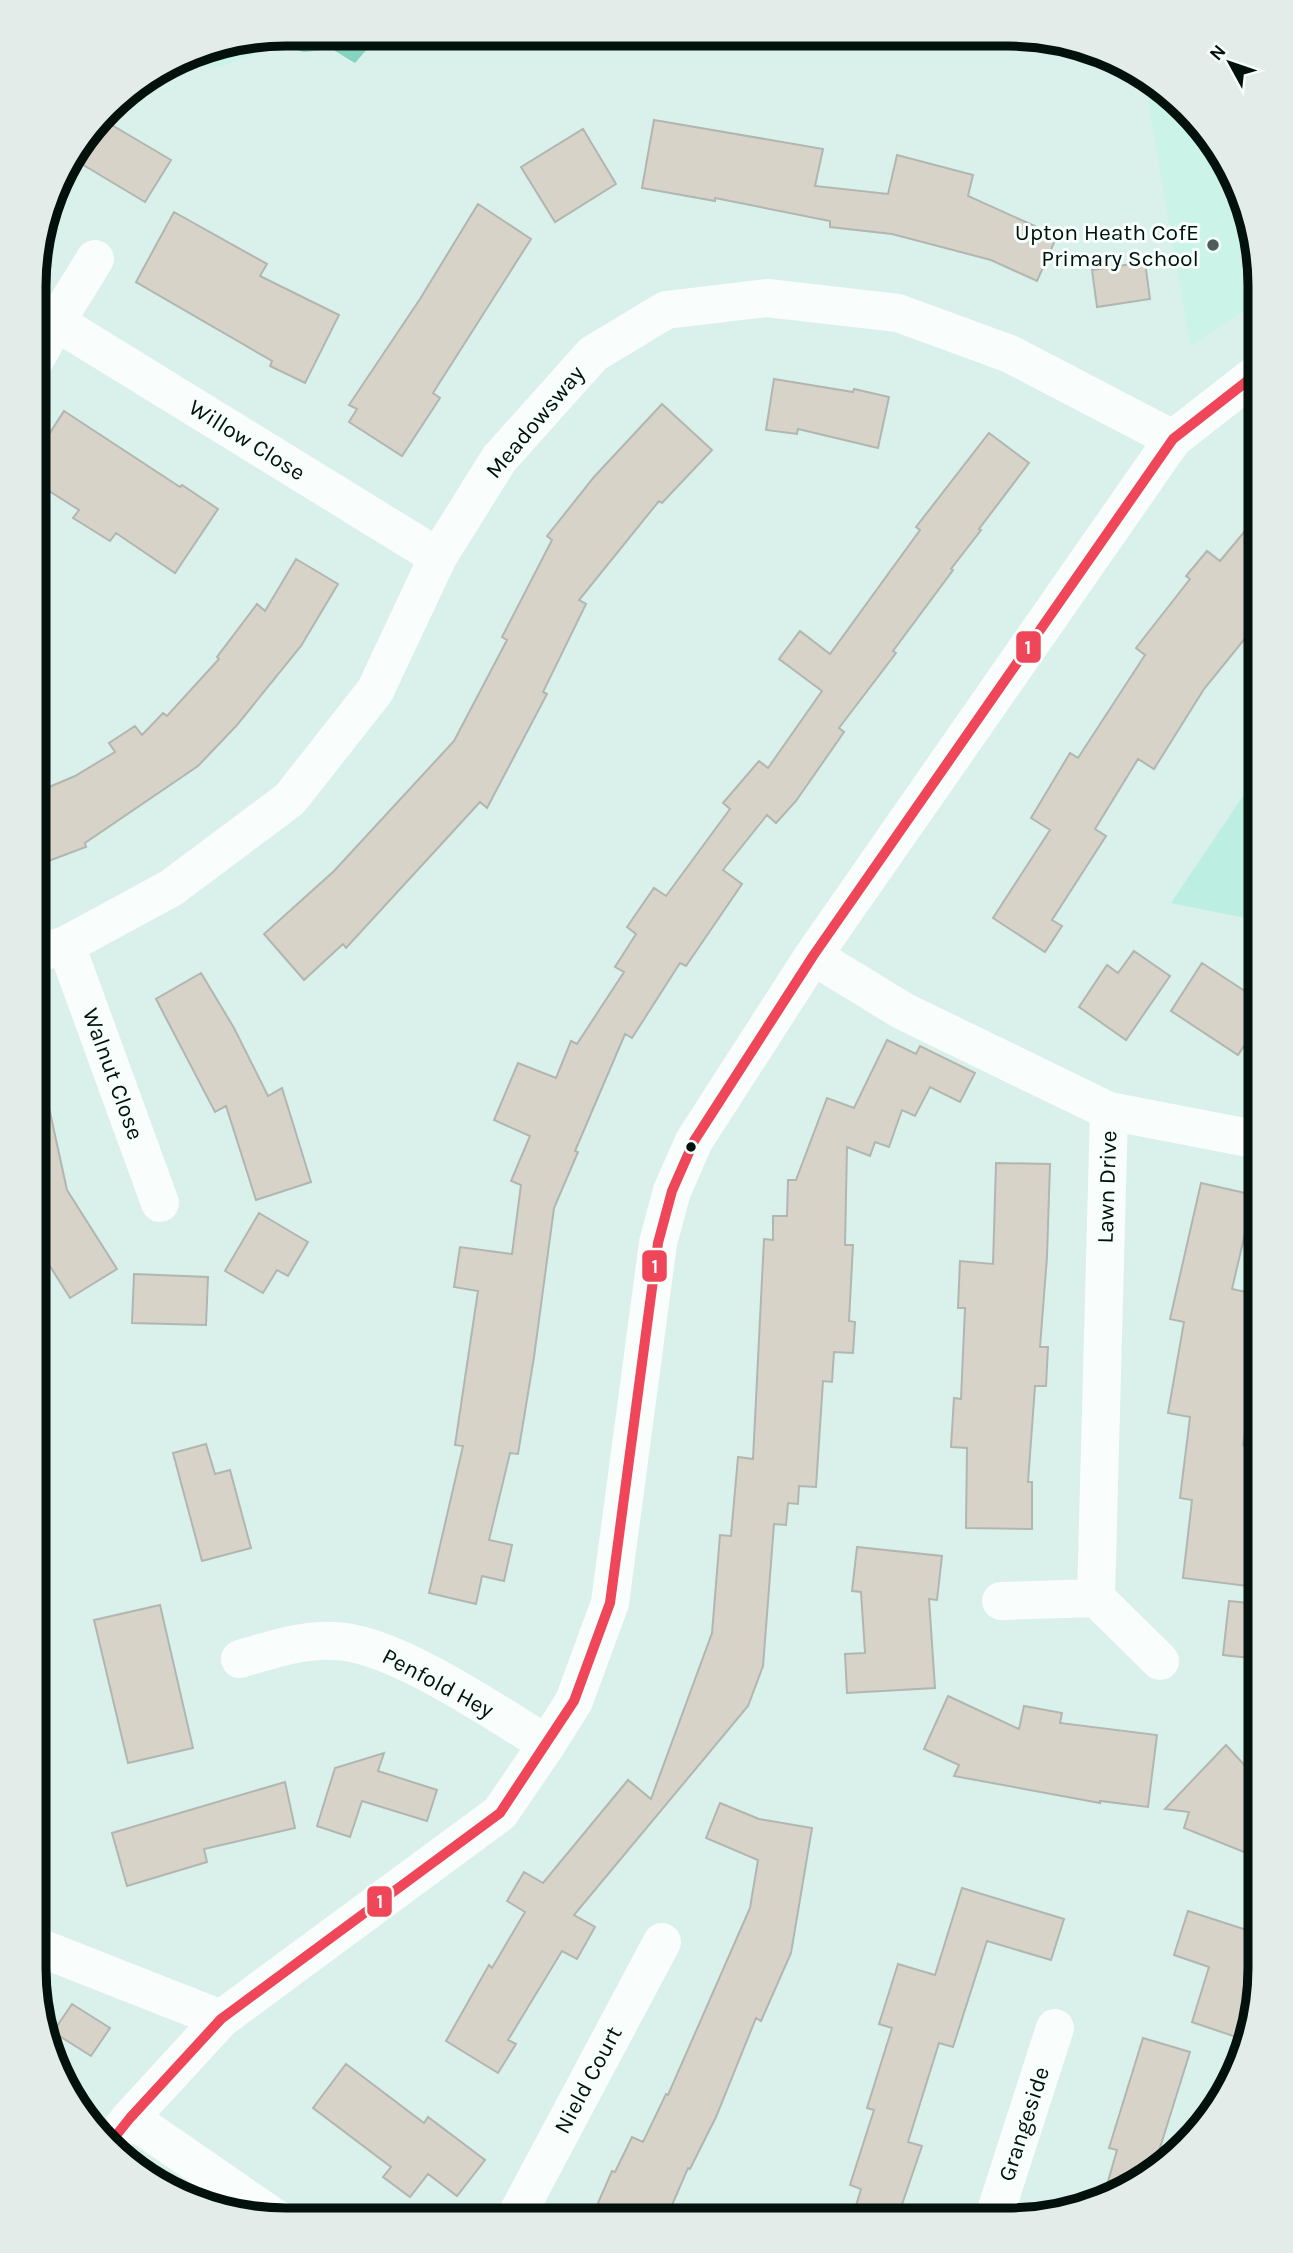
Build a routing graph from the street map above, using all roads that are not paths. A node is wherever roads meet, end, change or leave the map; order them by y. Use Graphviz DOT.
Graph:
graph roads {
  1 [pos="95,259"];
  2 [pos="56,322"];
  3 [pos="46,340"];
  4 [pos="1248,380"];
  5 [pos="1173,439"];
  6 [pos="438,557"];
  7 [pos="50,949"];
  8 [pos="813,956"];
  9 [pos="1109,1111"];
  10 [pos="1247,1138"];
  11 [pos="160,1203"];
  12 [pos="1096,1598"];
  13 [pos="1001,1601"];
  14 [pos="240,1659"];
  15 [pos="1160,1661"];
  16 [pos="547,1744"];
  17 [pos="662,1942"];
  18 [pos="46,1950"];
  19 [pos="221,2019"];
  20 [pos="1055,2028"];
  21 [pos="120,2131"];
  22 [pos="251,2204"];
  23 [pos="520,2208"];
  24 [pos="997,2208"];
  1 -- 2 [label="street"];
  2 -- 3 [label="street"];
  2 -- 6 [label="street, Willow Close"];
  4 -- 5 [label="street"];
  5 -- 6 [label="street, Meadowsway"];
  5 -- 8 [label="street"];
  6 -- 7 [label="street, Meadowsway"];
  7 -- 11 [label="street, Walnut Close"];
  8 -- 9 [label="street, Lawn Drive"];
  8 -- 16 [label="street"];
  9 -- 10 [label="street"];
  9 -- 12 [label="street, Lawn Drive"];
  12 -- 13 [label="street"];
  12 -- 15 [label="street"];
  14 -- 16 [label="street, Penfold Hey"];
  16 -- 19 [label="street"];
  17 -- 23 [label="street, Nield Court"];
  18 -- 19 [label="street"];
  19 -- 21 [label="street"];
  20 -- 24 [label="street, Grangeside"];
  21 -- 22 [label="street"];
}
